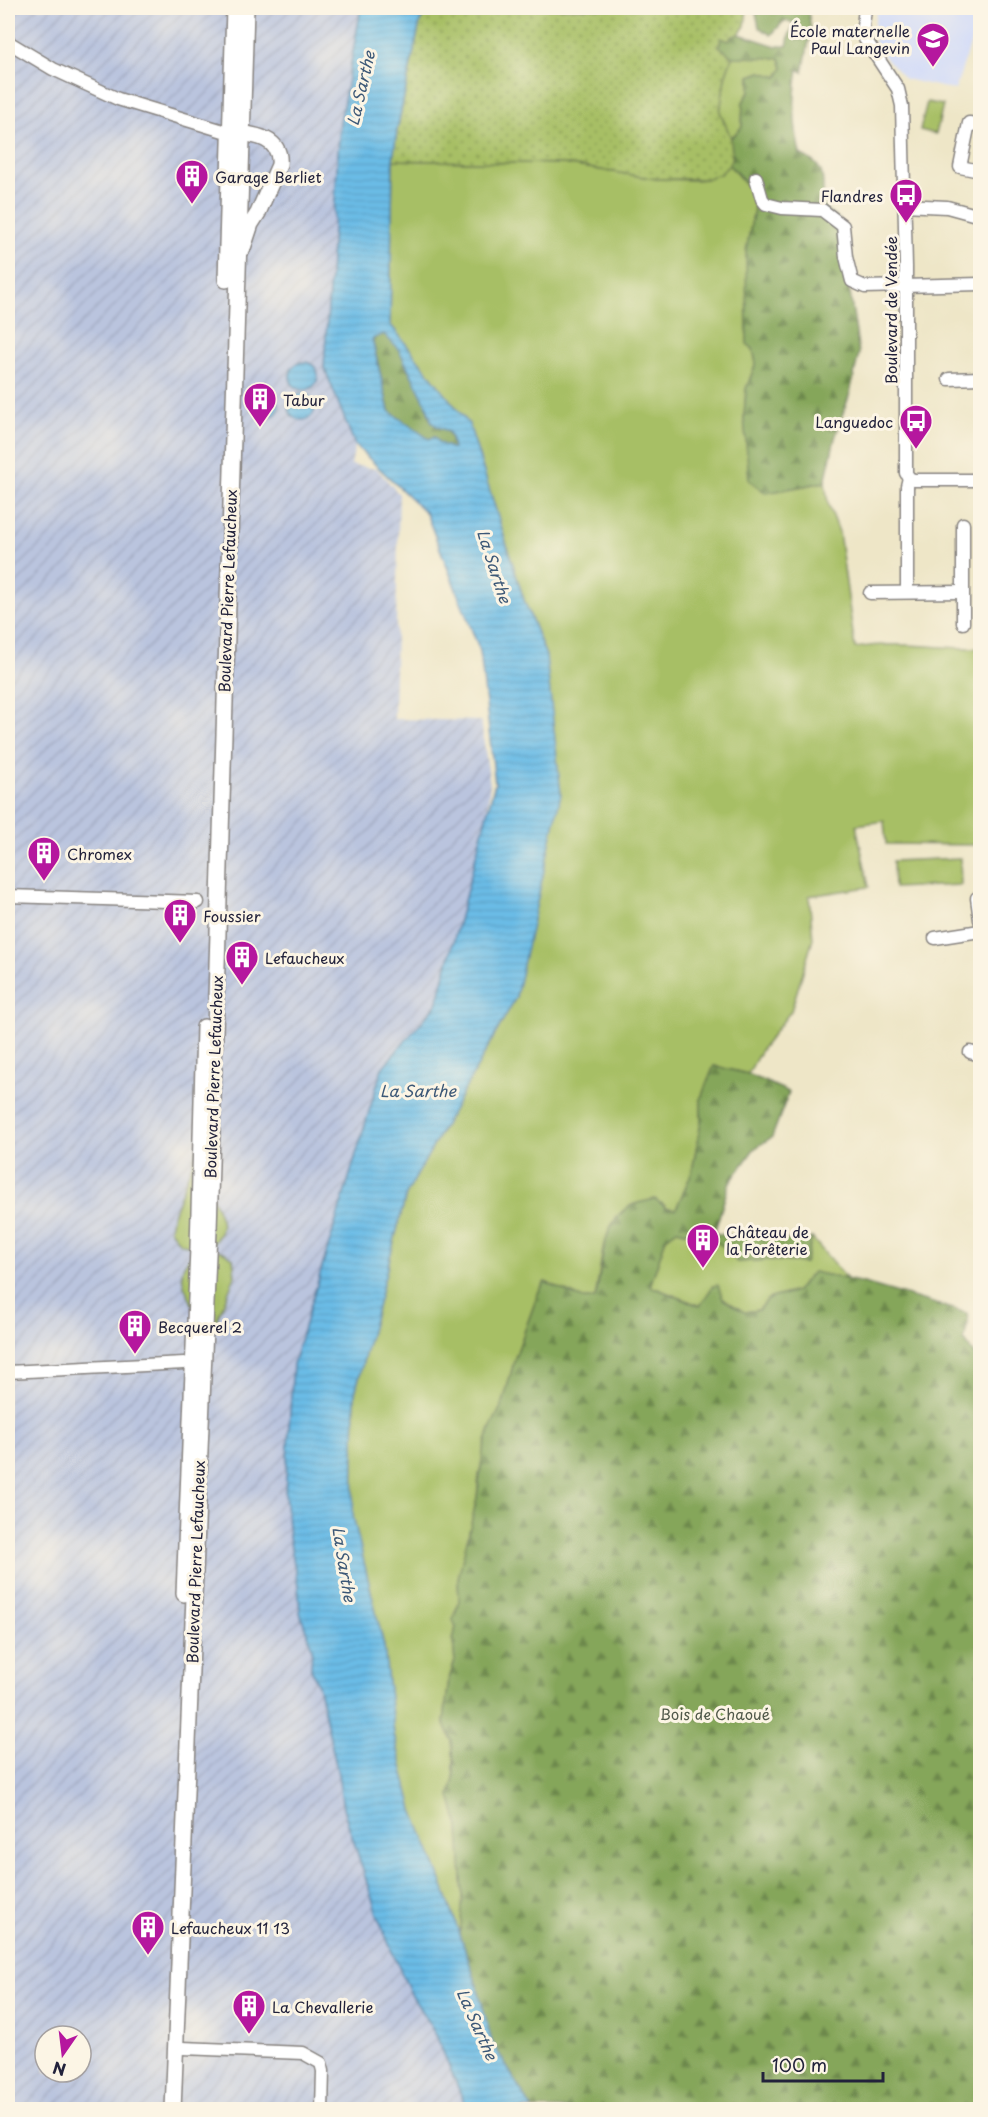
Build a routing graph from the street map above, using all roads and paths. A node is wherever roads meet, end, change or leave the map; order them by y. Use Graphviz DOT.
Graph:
graph roads {
  1 [pos="234,8"];
  2 [pos="246,8"];
  3 [pos="865,8"];
  4 [pos="8,42"];
  5 [pos="981,125"];
  6 [pos="236,133"];
  7 [pos="981,171"];
  8 [pos="756,178"];
  9 [pos="903,205"];
  10 [pos="981,216"];
  11 [pos="237,268"];
  12 [pos="981,284"];
  13 [pos="905,286"];
  14 [pos="981,378"];
  15 [pos="949,379"];
  16 [pos="909,478"];
  17 [pos="981,480"];
  18 [pos="963,524"];
  19 [pos="907,592"];
  20 [pos="962,592"];
  21 [pos="870,593"];
  22 [pos="963,623"];
  23 [pos="8,896"];
  24 [pos="977,898"];
  25 [pos="198,902"];
  26 [pos="981,920"];
  27 [pos="981,931"];
  28 [pos="935,938"];
  29 [pos="203,1248"];
  30 [pos="184,1363"];
  31 [pos="8,1372"];
  32 [pos="182,2048"];
  33 [pos="162,2109"];
  34 [pos="172,2109"];
  35 [pos="322,2109"];
  1 -- 6 [label="main road, Boulevard Pierre Lefaucheux"];
  2 -- 6 [label="main road, Boulevard Pierre Lefaucheux"];
  3 -- 9 [label="street, Boulevard de Vendée"];
  4 -- 6 [label="street"];
  5 -- 7 [label="street"];
  6 -- 11 [label="main road, Boulevard Pierre Lefaucheux"];
  6 -- 11 [label="main road"];
  6 -- 29 [label="main road, Boulevard Pierre Lefaucheux"];
  8 -- 13 [label="street"];
  9 -- 10 [label="street"];
  9 -- 13 [label="street, Boulevard de Vendée"];
  11 -- 29 [label="main road, Boulevard Pierre Lefaucheux"];
  12 -- 13 [label="street"];
  13 -- 16 [label="street, Boulevard de Vendée"];
  14 -- 15 [label="street"];
  16 -- 17 [label="street"];
  16 -- 19 [label="street, Boulevard de Vendée"];
  18 -- 20 [label="street"];
  19 -- 20 [label="street"];
  19 -- 21 [label="street"];
  20 -- 22 [label="street"];
  23 -- 25 [label="street"];
  24 -- 26 [label="street"];
  27 -- 28 [label="street"];
  29 -- 33 [label="main road, Boulevard Pierre Lefaucheux"];
  29 -- 34 [label="main road, Boulevard Pierre Lefaucheux"];
  30 -- 31 [label="street"];
  32 -- 35 [label="street"];
}
